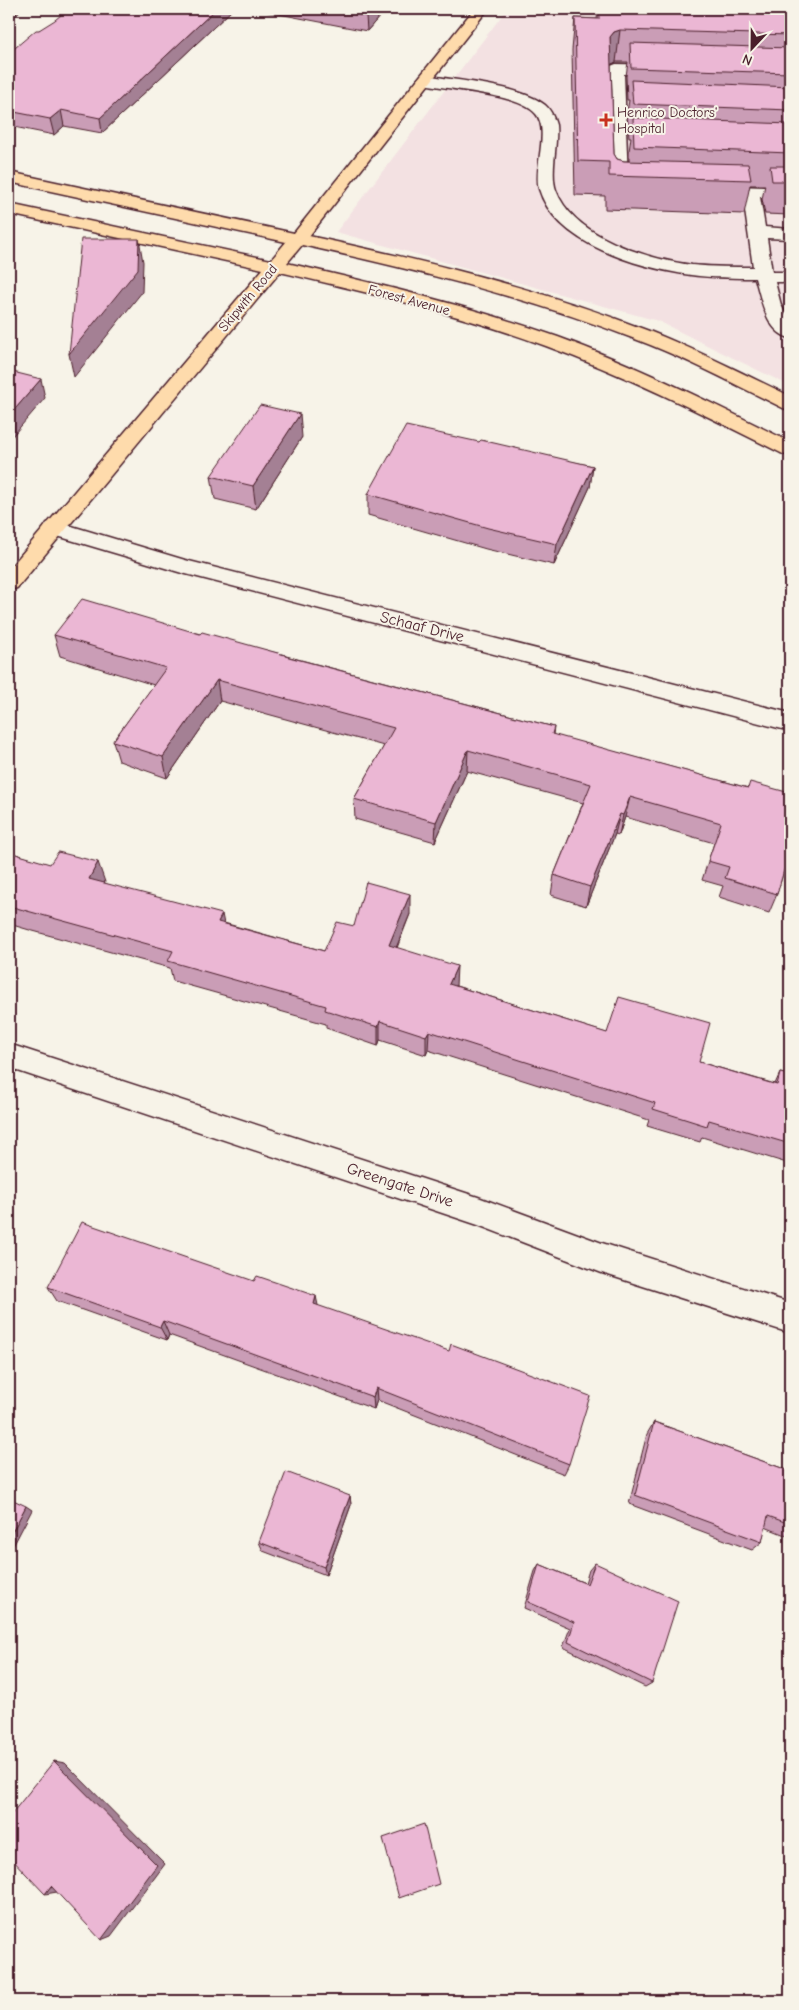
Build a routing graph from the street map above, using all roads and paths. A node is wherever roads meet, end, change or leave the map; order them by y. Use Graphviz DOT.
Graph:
graph roads {
  1 [pos="12,9"];
  2 [pos="481,9"];
  3 [pos="9,12"];
  4 [pos="684,71"];
  5 [pos="425,80"];
  6 [pos="617,106"];
  7 [pos="636,107"];
  8 [pos="618,144"];
  9 [pos="638,144"];
  10 [pos="9,176"];
  11 [pos="648,188"];
  12 [pos="695,189"];
  13 [pos="751,191"];
  14 [pos="790,193"];
  15 [pos="9,209"];
  16 [pos="757,232"];
  17 [pos="790,234"];
  18 [pos="298,239"];
  19 [pos="274,268"];
  20 [pos="764,275"];
  21 [pos="790,277"];
  22 [pos="790,332"];
  23 [pos="790,404"];
  24 [pos="790,450"];
  25 [pos="55,528"];
  26 [pos="9,583"];
  27 [pos="790,722"];
  28 [pos="9,1056"];
  29 [pos="790,1318"];
  1 -- 3 [label="street"];
  2 -- 5 [label="main road, Skipwith Road"];
  4 -- 6 [label="street"];
  5 -- 18 [label="main road, Skipwith Road"];
  5 -- 20 [label="street"];
  6 -- 7 [label="street"];
  6 -- 8 [label="street"];
  8 -- 9 [label="street"];
  8 -- 11 [label="street"];
  10 -- 18 [label="main road"];
  12 -- 13 [label="street"];
  13 -- 14 [label="street"];
  13 -- 16 [label="street"];
  15 -- 19 [label="main road, Forest Avenue"];
  16 -- 17 [label="street"];
  16 -- 20 [label="street"];
  18 -- 19 [label="main road, Skipwith Road"];
  18 -- 23 [label="main road"];
  19 -- 24 [label="main road, Forest Avenue"];
  19 -- 25 [label="main road, Skipwith Road"];
  20 -- 21 [label="street"];
  20 -- 22 [label="street"];
  25 -- 26 [label="main road, Skipwith Road"];
  25 -- 27 [label="street, Schaaf Drive"];
  28 -- 29 [label="street, Greengate Drive"];
}
